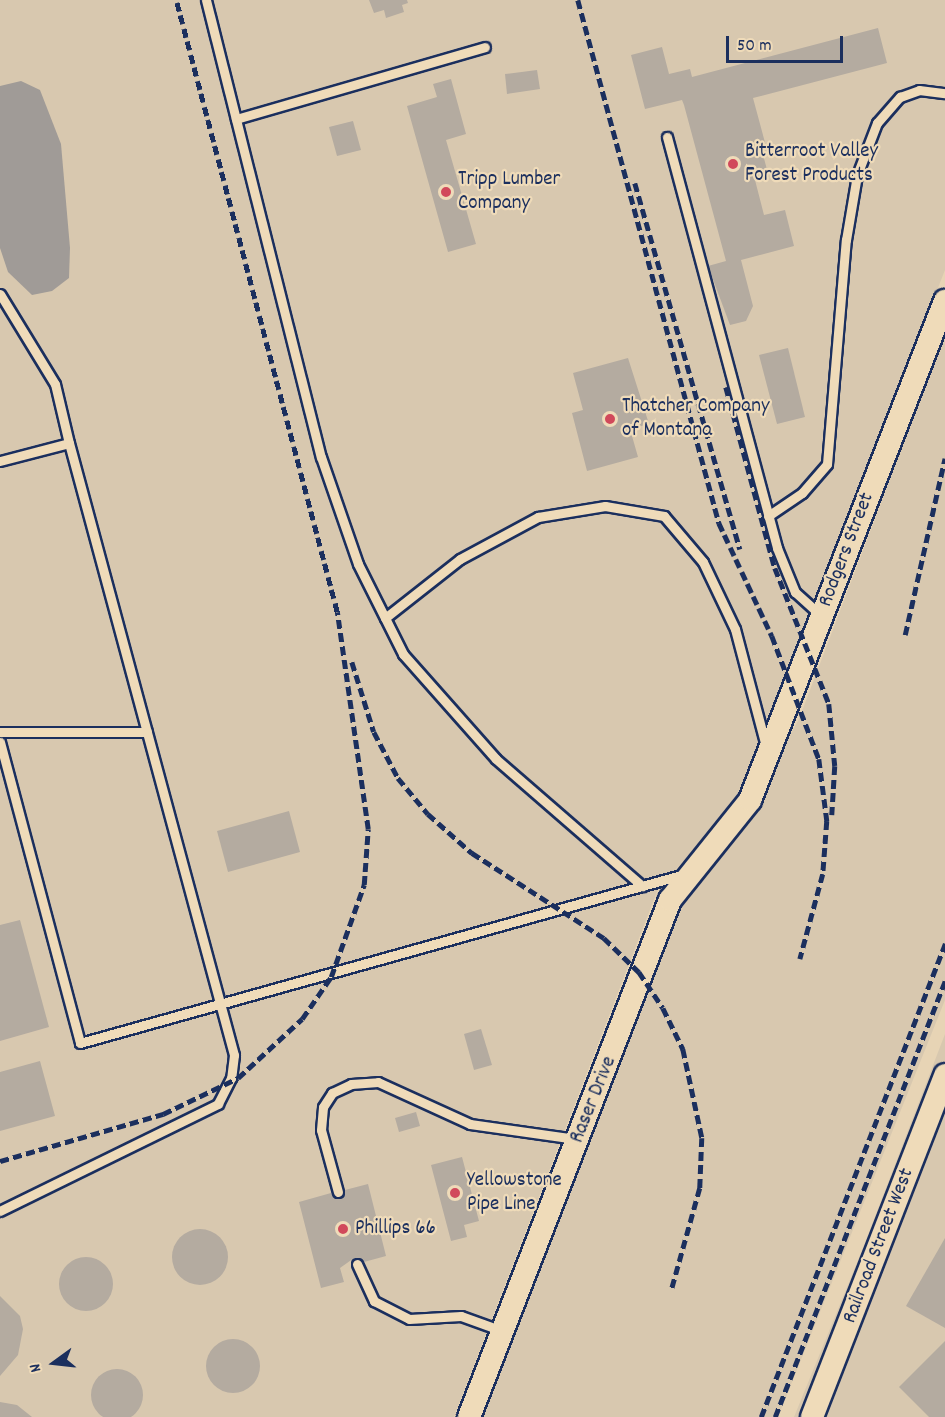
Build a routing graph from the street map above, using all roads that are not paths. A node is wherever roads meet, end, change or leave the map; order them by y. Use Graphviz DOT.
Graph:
graph roads {
  1 [pos="206,0"];
  2 [pos="485,47"];
  3 [pos="945,93"];
  4 [pos="236,119"];
  5 [pos="667,137"];
  6 [pos="0,294"];
  7 [pos="945,301"];
  8 [pos="69,443"];
  9 [pos="0,461"];
  10 [pos="768,516"];
  11 [pos="822,616"];
  12 [pos="385,618"];
  13 [pos="0,732"];
  14 [pos="147,732"];
  15 [pos="0,742"];
  16 [pos="768,755"];
  17 [pos="750,800"];
  18 [pos="693,872"];
  19 [pos="642,886"];
  20 [pos="221,1004"];
  21 [pos="945,1075"];
  22 [pos="579,1139"];
  23 [pos="338,1192"];
  24 [pos="0,1211"];
  25 [pos="357,1264"];
  26 [pos="503,1331"];
  27 [pos="469,1417"];
  28 [pos="812,1417"];
  1 -- 4 [label="lane"];
  2 -- 4 [label="lane"];
  3 -- 10 [label="lane"];
  4 -- 12 [label="lane"];
  5 -- 10 [label="lane"];
  6 -- 8 [label="lane"];
  7 -- 11 [label="street, Rodgers Street"];
  8 -- 9 [label="lane"];
  8 -- 14 [label="lane"];
  10 -- 11 [label="lane"];
  11 -- 16 [label="street, Rodgers Street"];
  12 -- 16 [label="lane"];
  12 -- 19 [label="lane"];
  13 -- 14 [label="lane"];
  14 -- 20 [label="lane"];
  15 -- 20 [label="lane"];
  16 -- 17 [label="street, Rodgers Street"];
  17 -- 18 [label="street, Raser Drive"];
  18 -- 19 [label="lane"];
  18 -- 22 [label="street, Raser Drive"];
  19 -- 20 [label="lane"];
  20 -- 24 [label="lane"];
  21 -- 28 [label="street, Railroad Street West"];
  22 -- 23 [label="lane"];
  22 -- 26 [label="street, Raser Drive"];
  25 -- 26 [label="lane"];
  26 -- 27 [label="street, Raser Drive"];
}
